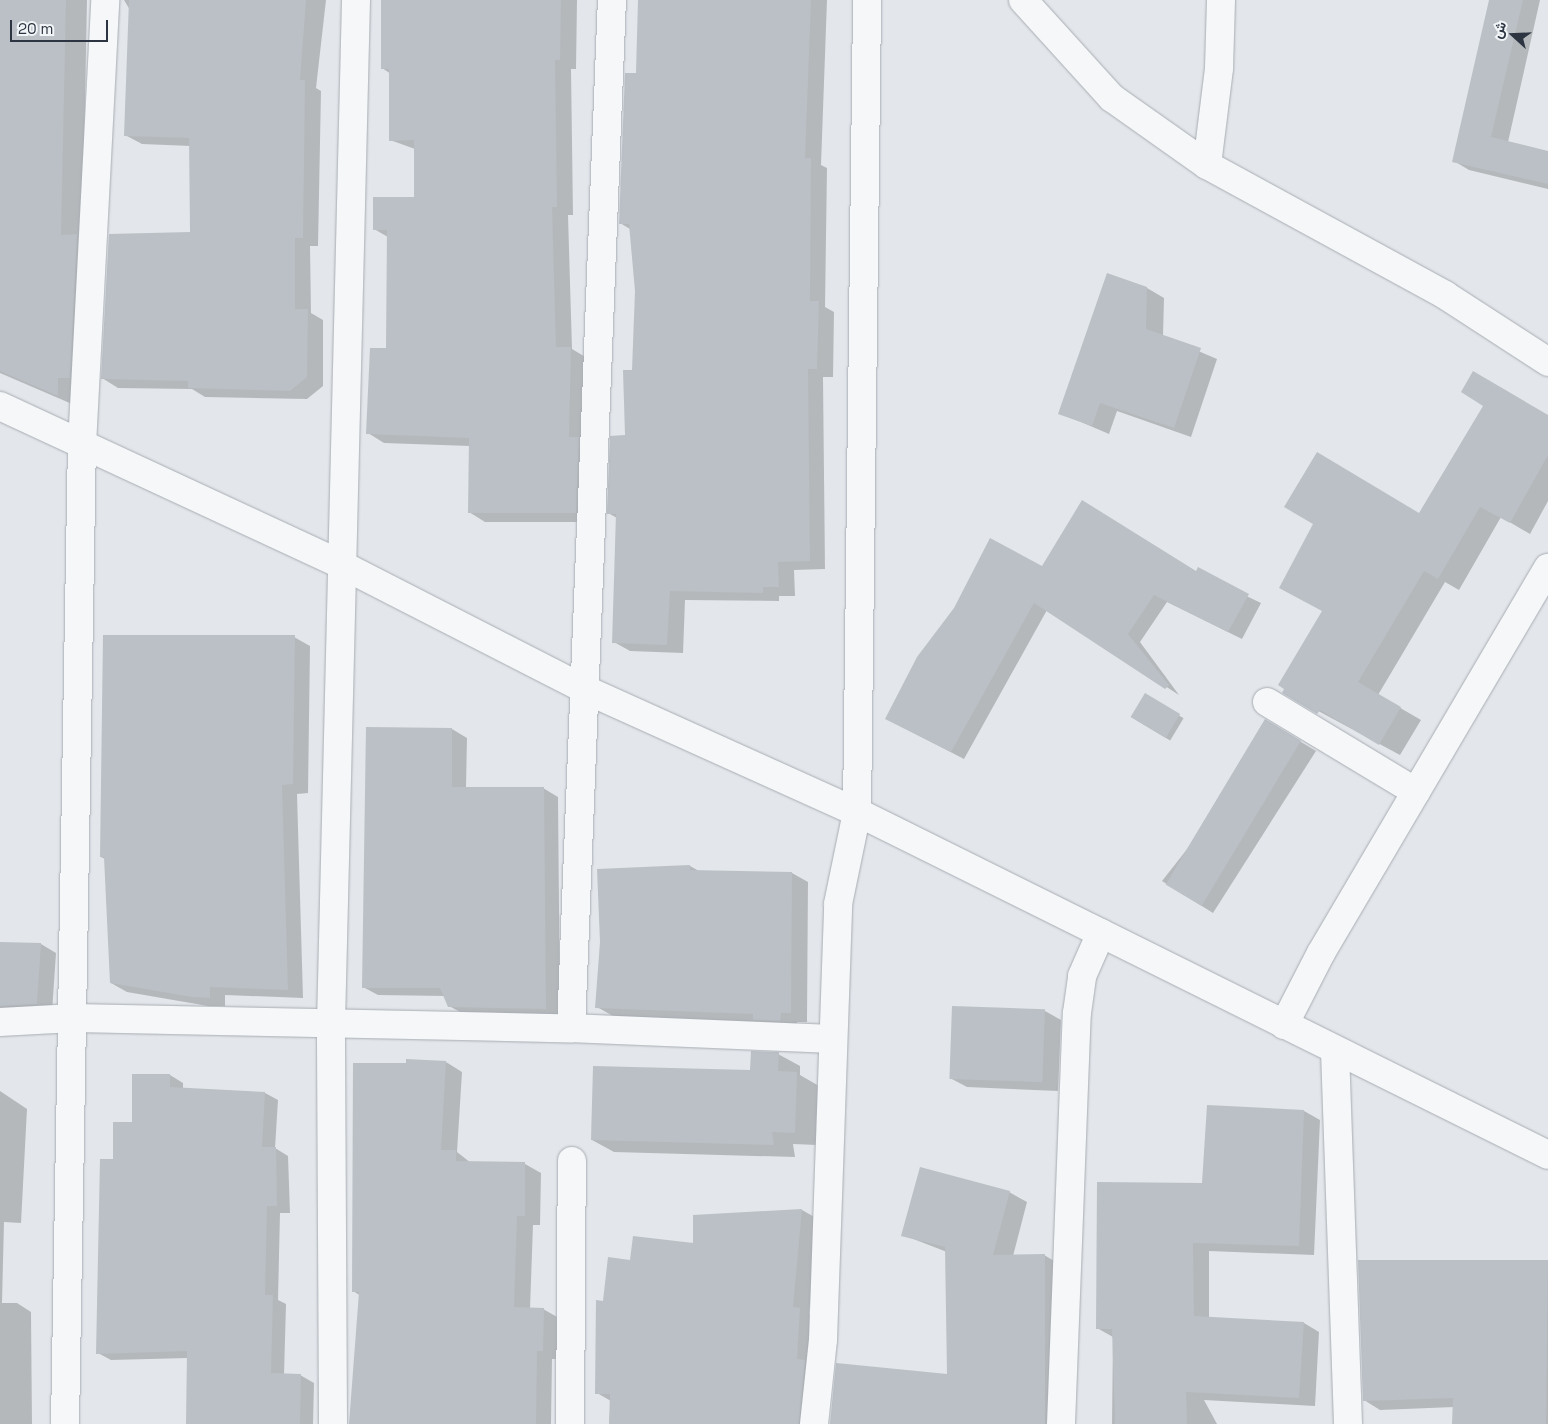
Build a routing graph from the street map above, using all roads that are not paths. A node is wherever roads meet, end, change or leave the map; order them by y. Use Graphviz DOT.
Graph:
graph roads {
  1 [pos="105,0"];
  2 [pos="356,0"];
  3 [pos="612,0"];
  4 [pos="867,0"];
  5 [pos="1024,0"];
  6 [pos="1221,0"];
  7 [pos="1207,165"];
  8 [pos="1548,362"];
  9 [pos="0,406"];
  10 [pos="82,445"];
  11 [pos="344,566"];
  12 [pos="1548,568"];
  13 [pos="584,690"];
  14 [pos="1267,702"];
  15 [pos="1416,792"];
  16 [pos="856,812"];
  17 [pos="1101,933"];
  18 [pos="74,1018"];
  19 [pos="0,1022"];
  20 [pos="331,1023"];
  21 [pos="1284,1025"];
  22 [pos="571,1028"];
  23 [pos="831,1039"];
  24 [pos="1335,1051"];
  25 [pos="1548,1155"];
  26 [pos="572,1161"];
  27 [pos="65,1424"];
  28 [pos="334,1424"];
  29 [pos="570,1424"];
  30 [pos="814,1424"];
  31 [pos="1061,1424"];
  32 [pos="1348,1424"];
  1 -- 10 [label="street"];
  2 -- 11 [label="street"];
  3 -- 13 [label="street"];
  4 -- 16 [label="street"];
  5 -- 7 [label="street"];
  6 -- 7 [label="street"];
  7 -- 8 [label="street"];
  9 -- 10 [label="street"];
  10 -- 11 [label="street"];
  10 -- 18 [label="street"];
  11 -- 13 [label="street"];
  11 -- 20 [label="street"];
  12 -- 15 [label="street"];
  13 -- 16 [label="street"];
  13 -- 22 [label="street"];
  14 -- 15 [label="street"];
  15 -- 21 [label="street"];
  16 -- 17 [label="street"];
  16 -- 23 [label="street"];
  17 -- 21 [label="street"];
  17 -- 31 [label="street"];
  18 -- 19 [label="street"];
  18 -- 20 [label="street"];
  18 -- 27 [label="street"];
  20 -- 22 [label="street"];
  20 -- 28 [label="street"];
  21 -- 24 [label="street"];
  22 -- 23 [label="street"];
  23 -- 30 [label="street"];
  24 -- 25 [label="street"];
  24 -- 32 [label="street"];
  26 -- 29 [label="street"];
}
